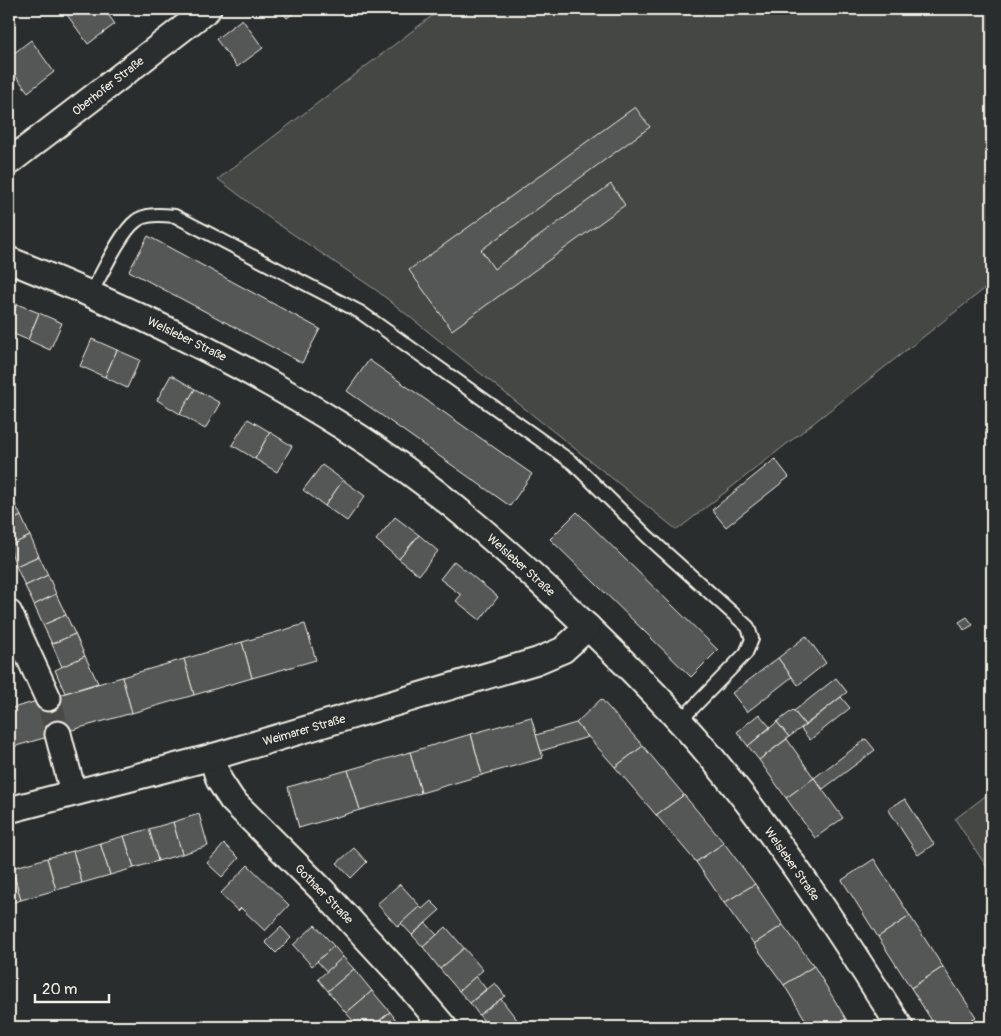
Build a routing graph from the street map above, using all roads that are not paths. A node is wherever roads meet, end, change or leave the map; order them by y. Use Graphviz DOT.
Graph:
graph roads {
  1 [pos="208,9"];
  2 [pos="9,162"];
  3 [pos="9,260"];
  4 [pos="90,295"];
  5 [pos="9,613"];
  6 [pos="588,627"];
  7 [pos="48,698"];
  8 [pos="680,721"];
  9 [pos="58,734"];
  10 [pos="212,757"];
  11 [pos="74,792"];
  12 [pos="9,810"];
  13 [pos="444,1027"];
  14 [pos="900,1027"];
  1 -- 2 [label="street, Oberhofer Straße"];
  3 -- 4 [label="street, Welsleber Straße"];
  4 -- 6 [label="street, Welsleber Straße"];
  4 -- 8 [label="lane"];
  5 -- 7 [label="street"];
  6 -- 8 [label="street, Welsleber Straße"];
  6 -- 10 [label="street, Weimarer Straße"];
  8 -- 14 [label="street, Welsleber Straße"];
  9 -- 11 [label="street"];
  10 -- 11 [label="street, Weimarer Straße"];
  10 -- 13 [label="street, Gothaer Straße"];
  11 -- 12 [label="street, Weimarer Straße"];
}
